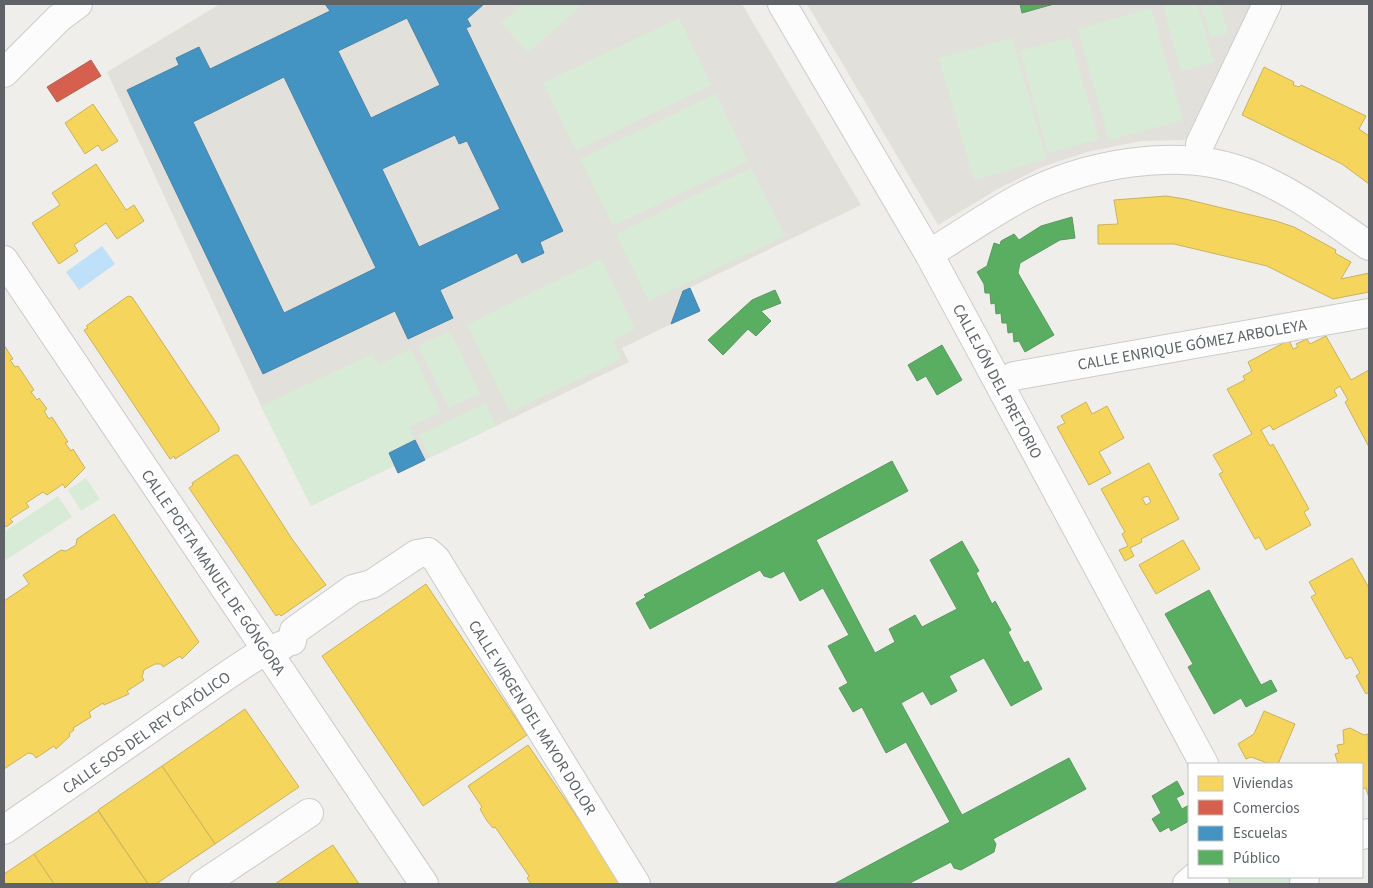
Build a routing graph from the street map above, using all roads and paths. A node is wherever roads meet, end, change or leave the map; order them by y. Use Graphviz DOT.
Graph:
graph roads {
  1 [pos="78,4"];
  2 [pos="782,4"];
  3 [pos="1268,4"];
  4 [pos="4,73"];
  5 [pos="1200,144"];
  6 [pos="1369,246"];
  7 [pos="929,254"];
  8 [pos="4,260"];
  9 [pos="1369,312"];
  10 [pos="1014,376"];
  11 [pos="428,552"];
  12 [pos="267,652"];
  13 [pos="1203,763"];
  14 [pos="309,813"];
  15 [pos="4,830"];
  16 [pos="203,884"];
  17 [pos="424,884"];
  18 [pos="636,884"];
  1 -- 4 [label="street"];
  2 -- 7 [label="street, CALLEJÓN DEL PRETORIO"];
  3 -- 5 [label="street"];
  6 -- 7 [label="street"];
  7 -- 13 [label="street, CALLEJÓN DEL PRETORIO"];
  8 -- 12 [label="street, CALLE POETA MANUEL DE GÓNGORA"];
  9 -- 10 [label="street, CALLE ENRIQUE GÓMEZ ARBOLEYA"];
  11 -- 12 [label="street, CALLE SOS DEL REY CATÓLICO"];
  11 -- 18 [label="street, CALLE VIRGEN DEL MAYOR DOLOR"];
  12 -- 15 [label="street, CALLE SOS DEL REY CATÓLICO"];
  12 -- 17 [label="street, CALLE POETA MANUEL DE GÓNGORA"];
  14 -- 16 [label="street"];
}
